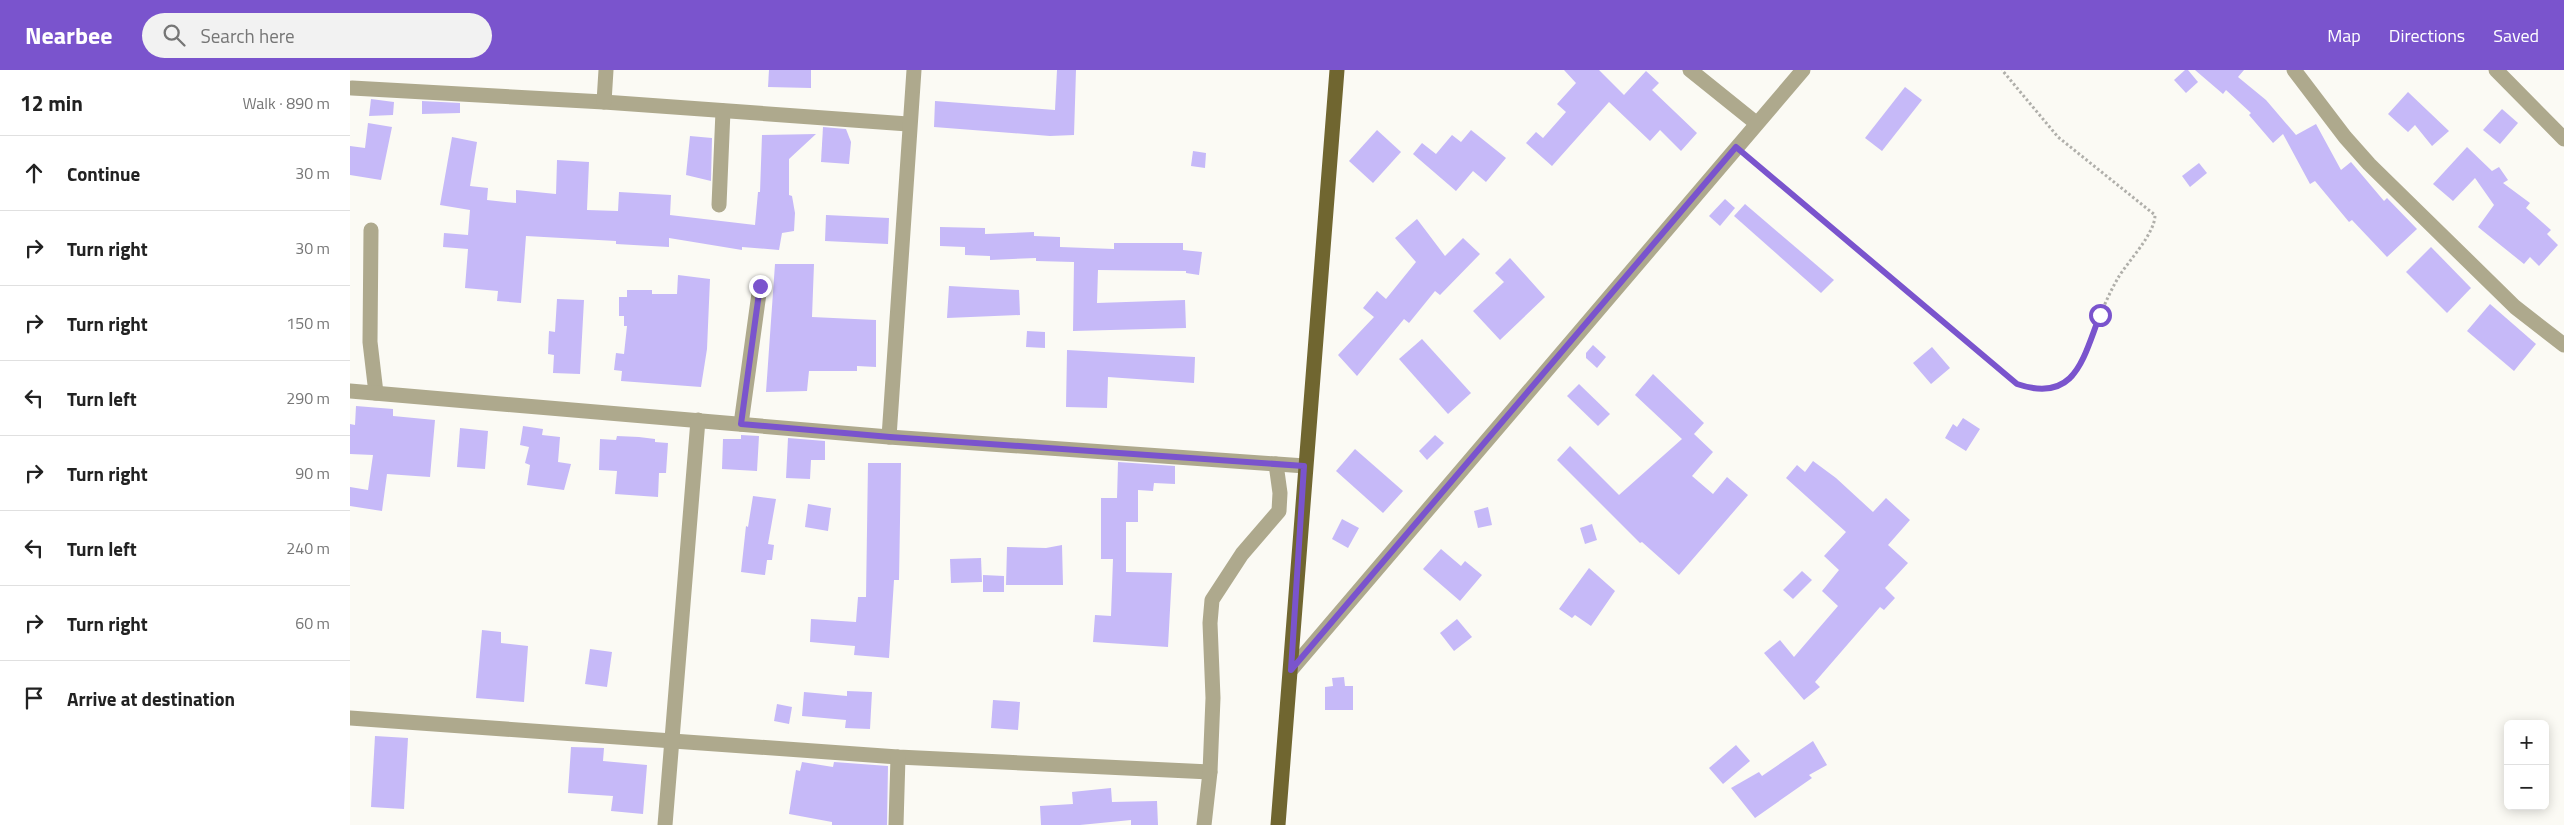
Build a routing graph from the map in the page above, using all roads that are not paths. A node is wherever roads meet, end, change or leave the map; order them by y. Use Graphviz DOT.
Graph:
graph roads {
  1 [pos="606,70"];
  2 [pos="914,70"];
  3 [pos="1337,70"];
  4 [pos="1690,70"];
  5 [pos="1803,70"];
  6 [pos="2294,70"];
  7 [pos="2496,70"];
  8 [pos="352,88"];
  9 [pos="604,102"];
  10 [pos="723,111"];
  11 [pos="1756,123"];
  12 [pos="908,124"];
  13 [pos="2564,139"];
  14 [pos="719,205"];
  15 [pos="371,230"];
  16 [pos="760,286"];
  17 [pos="2564,346"];
  18 [pos="350,391"];
  19 [pos="376,393"];
  20 [pos="698,420"];
  21 [pos="741,424"];
  22 [pos="890,437"];
  23 [pos="1276,464"];
  24 [pos="1304,466"];
  25 [pos="1291,670"];
  26 [pos="350,718"];
  27 [pos="672,741"];
  28 [pos="898,757"];
  29 [pos="1210,772"];
  30 [pos="665,825"];
  31 [pos="896,825"];
  32 [pos="1204,825"];
  33 [pos="1278,825"];
  1 -- 9 [label="street"];
  2 -- 12 [label="street"];
  3 -- 24 [label="main road"];
  4 -- 11 [label="street"];
  5 -- 11 [label="street"];
  6 -- 17 [label="street"];
  7 -- 13 [label="street"];
  8 -- 9 [label="street"];
  9 -- 10 [label="street"];
  10 -- 12 [label="street"];
  10 -- 14 [label="street"];
  11 -- 25 [label="street"];
  12 -- 22 [label="street"];
  15 -- 19 [label="street"];
  16 -- 21 [label="street"];
  18 -- 19 [label="street"];
  19 -- 20 [label="street"];
  20 -- 21 [label="street"];
  20 -- 27 [label="street"];
  21 -- 22 [label="street"];
  22 -- 23 [label="street"];
  23 -- 24 [label="street"];
  23 -- 29 [label="street"];
  24 -- 25 [label="main road"];
  25 -- 33 [label="main road"];
  26 -- 27 [label="street"];
  27 -- 28 [label="street"];
  27 -- 30 [label="street"];
  28 -- 29 [label="street"];
  28 -- 31 [label="street"];
  29 -- 32 [label="street"];
}
